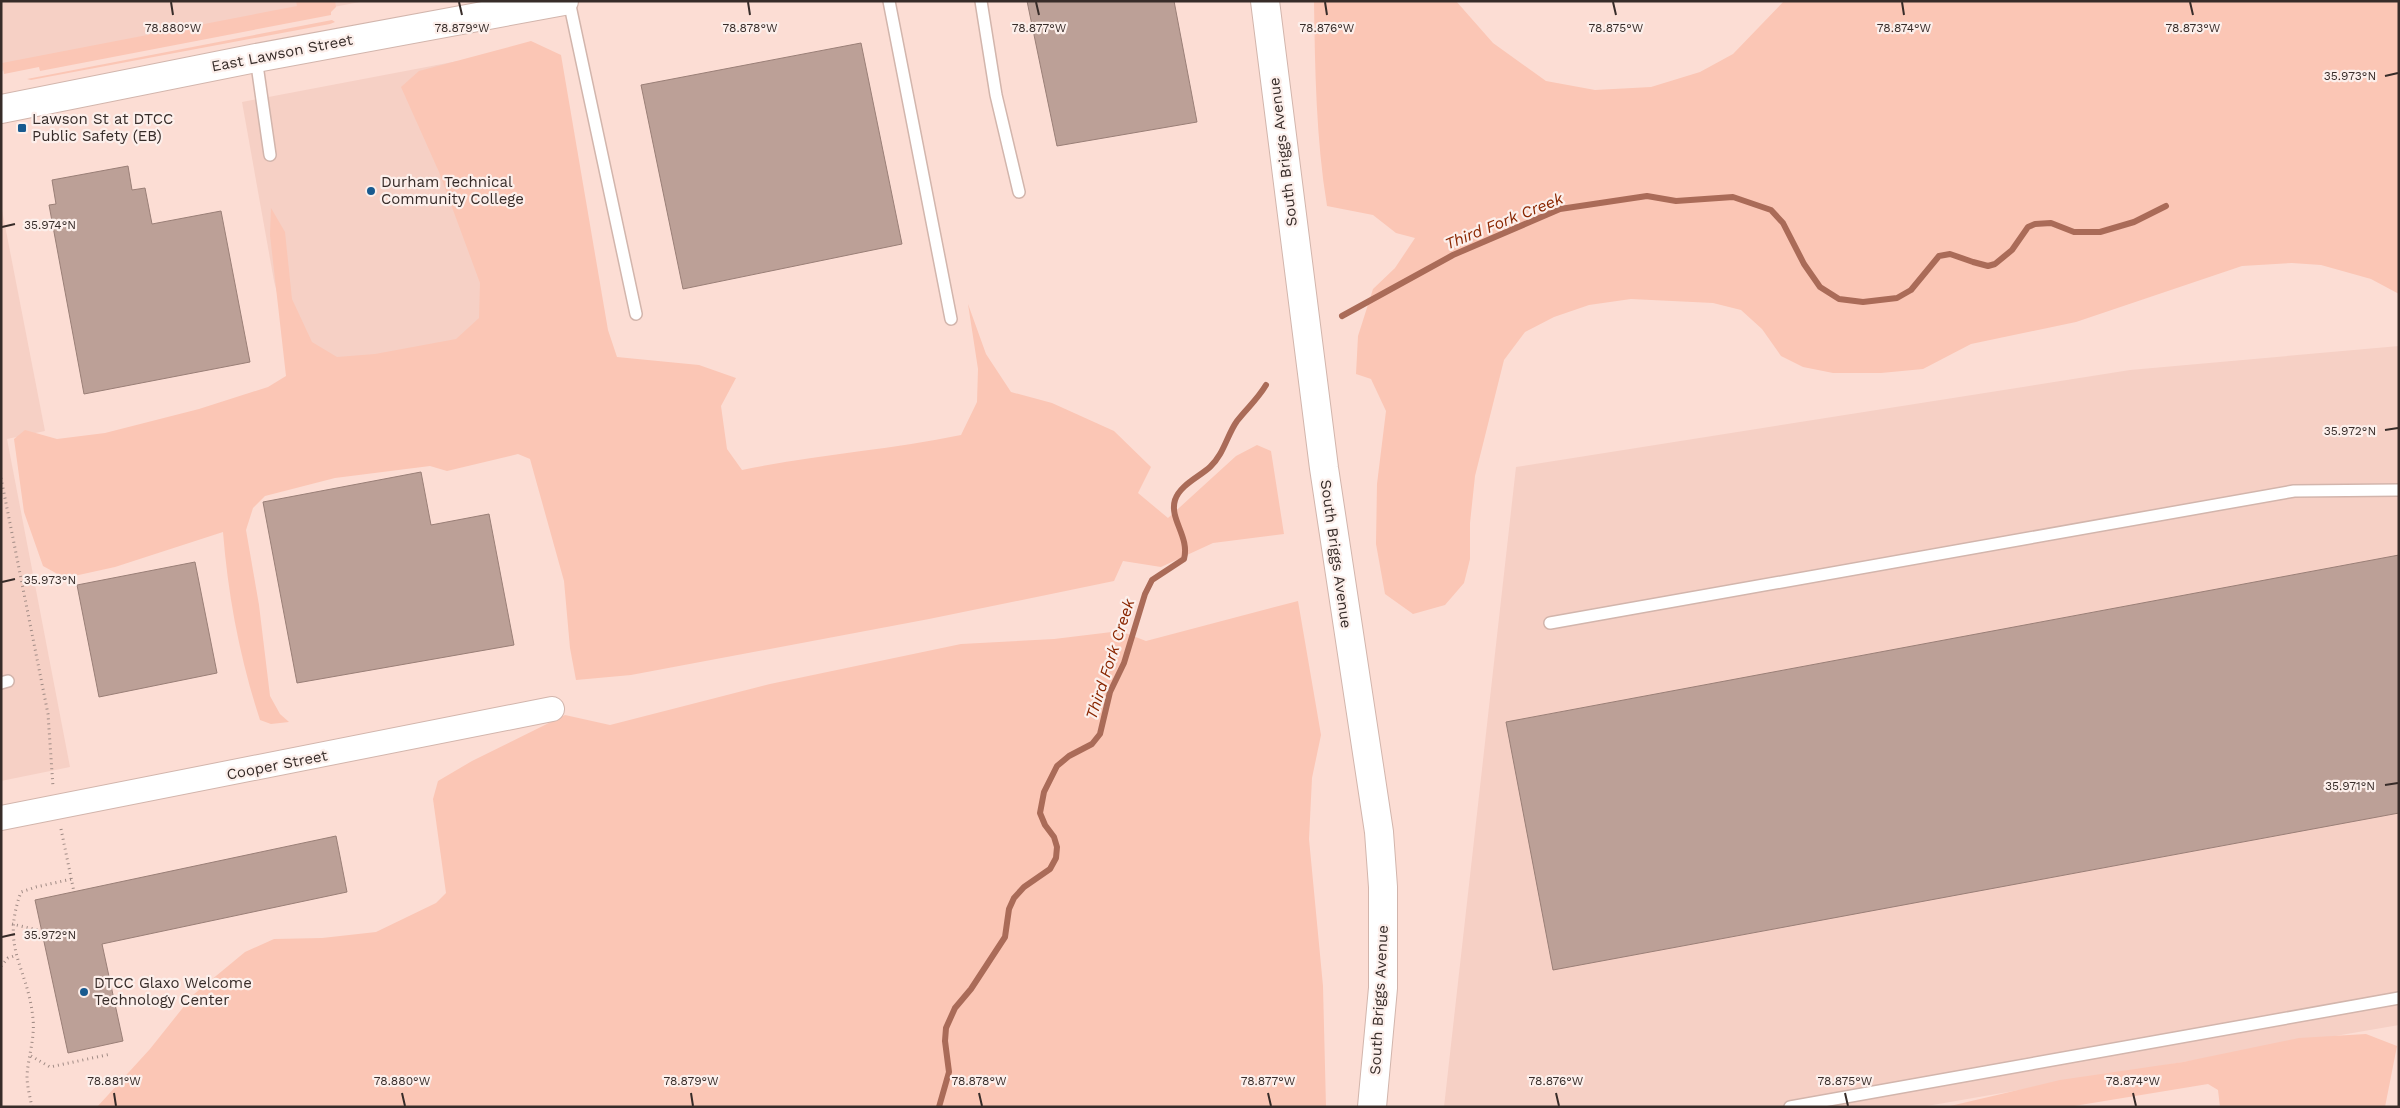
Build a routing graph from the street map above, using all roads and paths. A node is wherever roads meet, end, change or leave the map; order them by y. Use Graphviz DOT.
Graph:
graph roads {
  1 [pos="564,1"];
  2 [pos="569,1"];
  3 [pos="889,1"];
  4 [pos="981,1"];
  5 [pos="1265,1"];
  6 [pos="495,8"];
  7 [pos="256,58"];
  8 [pos="1,109"];
  9 [pos="270,155"];
  10 [pos="1019,192"];
  11 [pos="636,314"];
  12 [pos="951,319"];
  13 [pos="1,478"];
  14 [pos="2399,490"];
  15 [pos="3,499"];
  16 [pos="1550,622"];
  17 [pos="552,709"];
  18 [pos="54,796"];
  19 [pos="1,818"];
  20 [pos="60,823"];
  21 [pos="72,879"];
  22 [pos="74,892"];
  23 [pos="12,924"];
  24 [pos="42,931"];
  25 [pos="14,956"];
  26 [pos="1,966"];
  27 [pos="2399,998"];
  28 [pos="111,1054"];
  29 [pos="31,1056"];
  30 [pos="32,1107"];
  31 [pos="1372,1107"];
  32 [pos="1790,1107"];
  1 -- 6 [label="street, East Lawson Street"];
  2 -- 11 [label="lane"];
  3 -- 12 [label="lane"];
  4 -- 10 [label="lane"];
  5 -- 31 [label="street, South Briggs Avenue"];
  6 -- 7 [label="street, East Lawson Street"];
  7 -- 8 [label="street, East Lawson Street"];
  7 -- 9 [label="lane"];
  13 -- 15 [label="path"];
  14 -- 16 [label="lane"];
  15 -- 18 [label="path"];
  17 -- 19 [label="street, Cooper Street"];
  20 -- 21 [label="path"];
  21 -- 22 [label="path"];
  21 -- 23 [label="path"];
  23 -- 24 [label="path"];
  23 -- 25 [label="path"];
  25 -- 26 [label="path"];
  25 -- 29 [label="path"];
  27 -- 32 [label="lane"];
  28 -- 29 [label="path"];
  29 -- 30 [label="path"];
}
